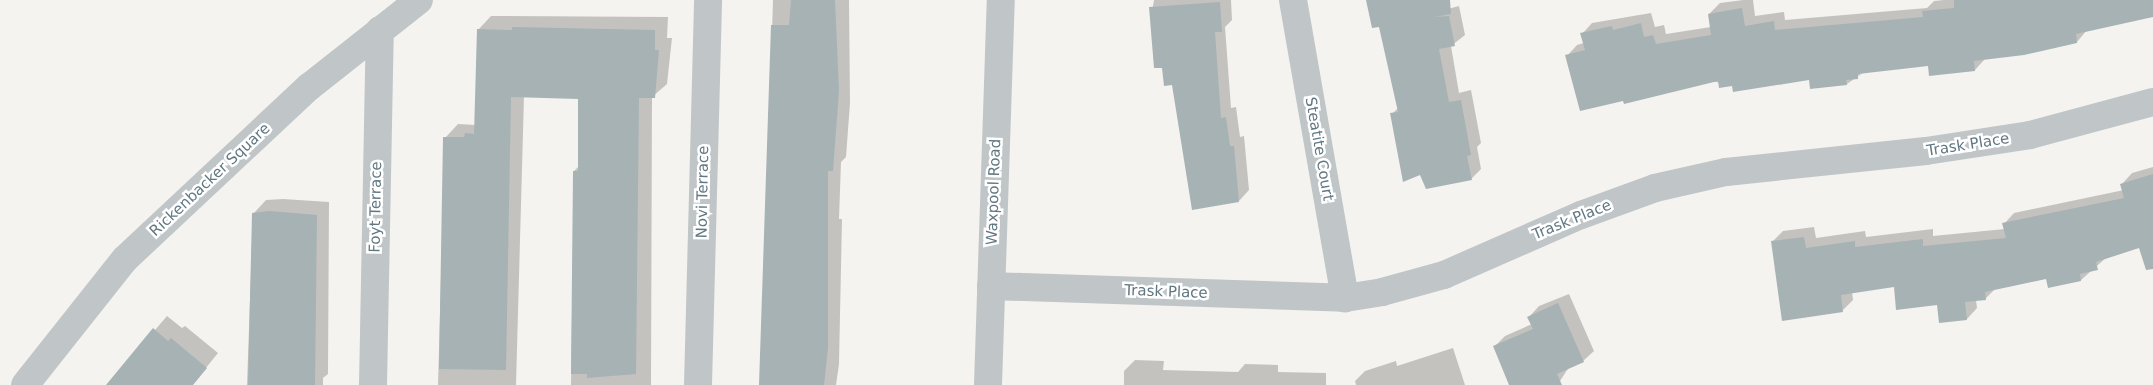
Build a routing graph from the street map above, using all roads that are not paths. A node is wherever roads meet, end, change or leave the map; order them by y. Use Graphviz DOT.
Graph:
graph roads {
  1 [pos="419,0"];
  2 [pos="708,0"];
  3 [pos="1001,0"];
  4 [pos="1293,0"];
  5 [pos="380,30"];
  6 [pos="2153,102"];
  7 [pos="991,286"];
  8 [pos="1345,298"];
  9 [pos="25,385"];
  10 [pos="373,385"];
  11 [pos="698,385"];
  12 [pos="988,385"];
  1 -- 5 [label="street, Rickenbacker Square"];
  2 -- 11 [label="street, Novi Terrace"];
  3 -- 7 [label="street, Waxpool Road"];
  4 -- 8 [label="street, Steatite Court"];
  5 -- 9 [label="street, Rickenbacker Square"];
  5 -- 10 [label="street, Foyt Terrace"];
  6 -- 8 [label="street, Trask Place"];
  7 -- 8 [label="street, Trask Place"];
  7 -- 12 [label="street, Waxpool Road"];
}
